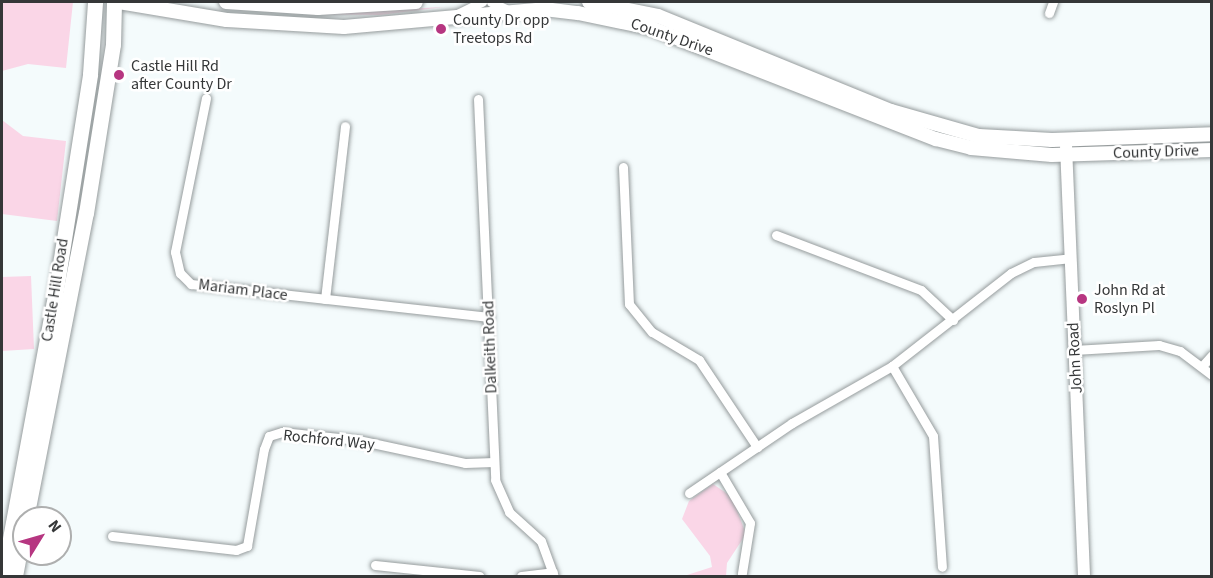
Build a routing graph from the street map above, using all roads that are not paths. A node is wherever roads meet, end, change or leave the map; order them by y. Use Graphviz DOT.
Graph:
graph roads {
  1 [pos="95,2"];
  2 [pos="114,2"];
  3 [pos="119,2"];
  4 [pos="226,2"];
  5 [pos="416,2"];
  6 [pos="482,2"];
  7 [pos="491,2"];
  8 [pos="589,2"];
  9 [pos="1053,2"];
  10 [pos="516,12"];
  11 [pos="1049,13"];
  12 [pos="444,19"];
  13 [pos="206,98"];
  14 [pos="478,99"];
  15 [pos="345,126"];
  16 [pos="1212,134"];
  17 [pos="1066,139"];
  18 [pos="1212,150"];
  19 [pos="1067,154"];
  20 [pos="623,167"];
  21 [pos="776,235"];
  22 [pos="1071,258"];
  23 [pos="325,299"];
  24 [pos="489,316"];
  25 [pos="953,320"];
  26 [pos="1074,350"];
  27 [pos="1212,355"];
  28 [pos="1204,364"];
  29 [pos="892,366"];
  30 [pos="1212,375"];
  31 [pos="757,447"];
  32 [pos="494,462"];
  33 [pos="720,472"];
  34 [pos="689,492"];
  35 [pos="28,506"];
  36 [pos="112,536"];
  37 [pos="375,565"];
  38 [pos="942,567"];
  39 [pos="742,573"];
  40 [pos="553,574"];
  41 [pos="3,576"];
  42 [pos="478,576"];
  43 [pos="521,576"];
  44 [pos="1084,576"];
  1 -- 41 [label="main road, Castle Hill Road"];
  2 -- 35 [label="main road, Castle Hill Road"];
  3 -- 12 [label="main road, County Drive"];
  4 -- 5 [label="main road"];
  6 -- 12 [label="street"];
  7 -- 10 [label="street"];
  8 -- 17 [label="main road, County Drive"];
  9 -- 11 [label="street"];
  10 -- 12 [label="main road, County Drive"];
  10 -- 19 [label="main road, County Drive"];
  13 -- 23 [label="street, Mariam Place"];
  14 -- 24 [label="street, Dalkeith Road"];
  15 -- 23 [label="street"];
  16 -- 17 [label="main road, County Drive"];
  17 -- 19 [label="street, John Road"];
  18 -- 19 [label="main road, County Drive"];
  19 -- 22 [label="street, John Road"];
  20 -- 31 [label="street"];
  21 -- 25 [label="street"];
  22 -- 25 [label="street"];
  22 -- 26 [label="street, John Road"];
  23 -- 24 [label="street, Mariam Place"];
  24 -- 32 [label="street, Dalkeith Road"];
  25 -- 29 [label="street"];
  26 -- 28 [label="street"];
  26 -- 44 [label="street, John Road"];
  27 -- 28 [label="street"];
  28 -- 30 [label="street"];
  29 -- 31 [label="street"];
  29 -- 38 [label="street"];
  31 -- 33 [label="street"];
  32 -- 36 [label="street, Rochford Way"];
  32 -- 40 [label="street, Dalkeith Road"];
  33 -- 34 [label="street"];
  33 -- 39 [label="street"];
  37 -- 42 [label="street"];
  40 -- 43 [label="street"];
}
